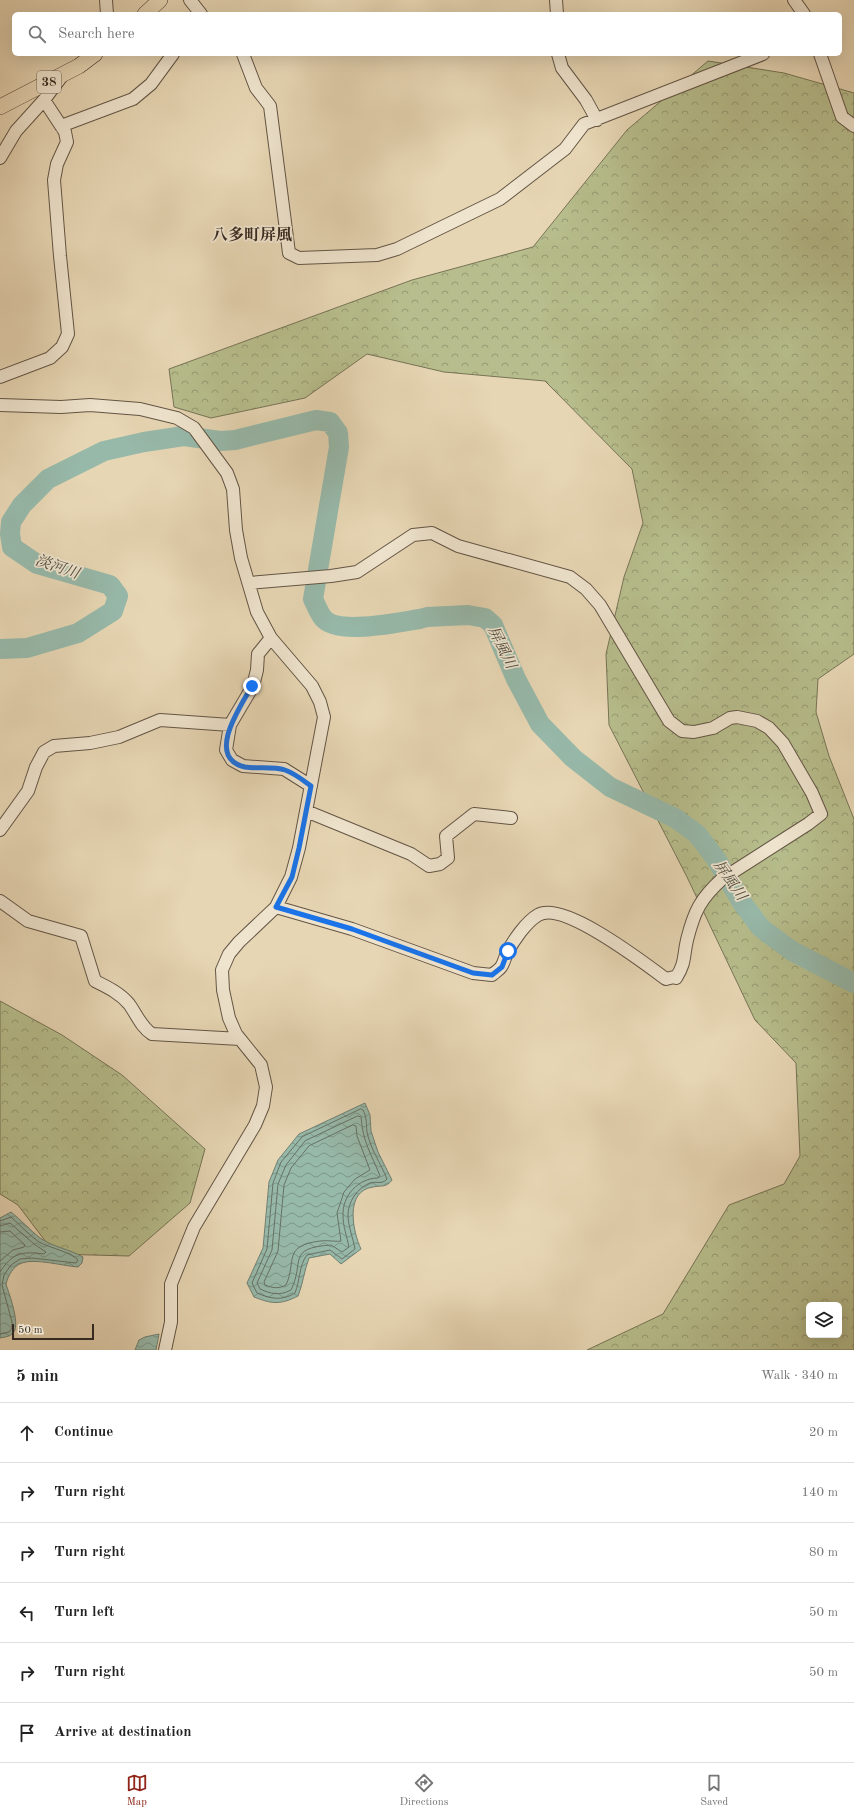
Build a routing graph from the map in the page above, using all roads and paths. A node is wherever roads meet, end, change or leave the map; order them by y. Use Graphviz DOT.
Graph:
graph roads {
  1 [pos="106,0"];
  2 [pos="160,0"];
  3 [pos="190,0"];
  4 [pos="556,0"];
  5 [pos="794,0"];
  6 [pos="107,12"];
  7 [pos="146,12"];
  8 [pos="199,12"];
  9 [pos="557,12"];
  10 [pos="803,12"];
  11 [pos="92,56"];
  12 [pos="172,56"];
  13 [pos="244,56"];
  14 [pos="559,56"];
  15 [pos="758,56"];
  16 [pos="821,56"];
  17 [pos="62,76"];
  18 [pos="44,100"];
  19 [pos="0,107"];
  20 [pos="596,120"];
  21 [pos="61,126"];
  22 [pos="854,126"];
  23 [pos="0,158"];
  24 [pos="0,377"];
  25 [pos="0,405"];
  26 [pos="249,584"];
  27 [pos="271,638"];
  28 [pos="230,725"];
  29 [pos="311,786"];
  30 [pos="306,811"];
  31 [pos="511,818"];
  32 [pos="0,830"];
  33 [pos="0,901"];
  34 [pos="276,907"];
  35 [pos="240,1039"];
  36 [pos="164,1350"];
  1 -- 6 [label="street"];
  2 -- 7 [label="main road"];
  3 -- 8 [label="street"];
  4 -- 9 [label="street"];
  5 -- 10 [label="street"];
  11 -- 17 [label="main road, 38"];
  12 -- 21 [label="street"];
  13 -- 20 [label="street"];
  14 -- 20 [label="street"];
  15 -- 20 [label="street"];
  16 -- 22 [label="street"];
  17 -- 18 [label="street"];
  17 -- 19 [label="main road, 38"];
  18 -- 21 [label="street"];
  18 -- 23 [label="street"];
  21 -- 24 [label="street"];
  25 -- 26 [label="street"];
  26 -- 27 [label="street"];
  26 -- 34 [label="street"];
  27 -- 28 [label="street"];
  27 -- 29 [label="street"];
  28 -- 29 [label="street"];
  28 -- 32 [label="street"];
  29 -- 30 [label="street"];
  30 -- 31 [label="street"];
  30 -- 34 [label="street"];
  33 -- 35 [label="street"];
  34 -- 35 [label="street"];
  35 -- 36 [label="street"];
}
